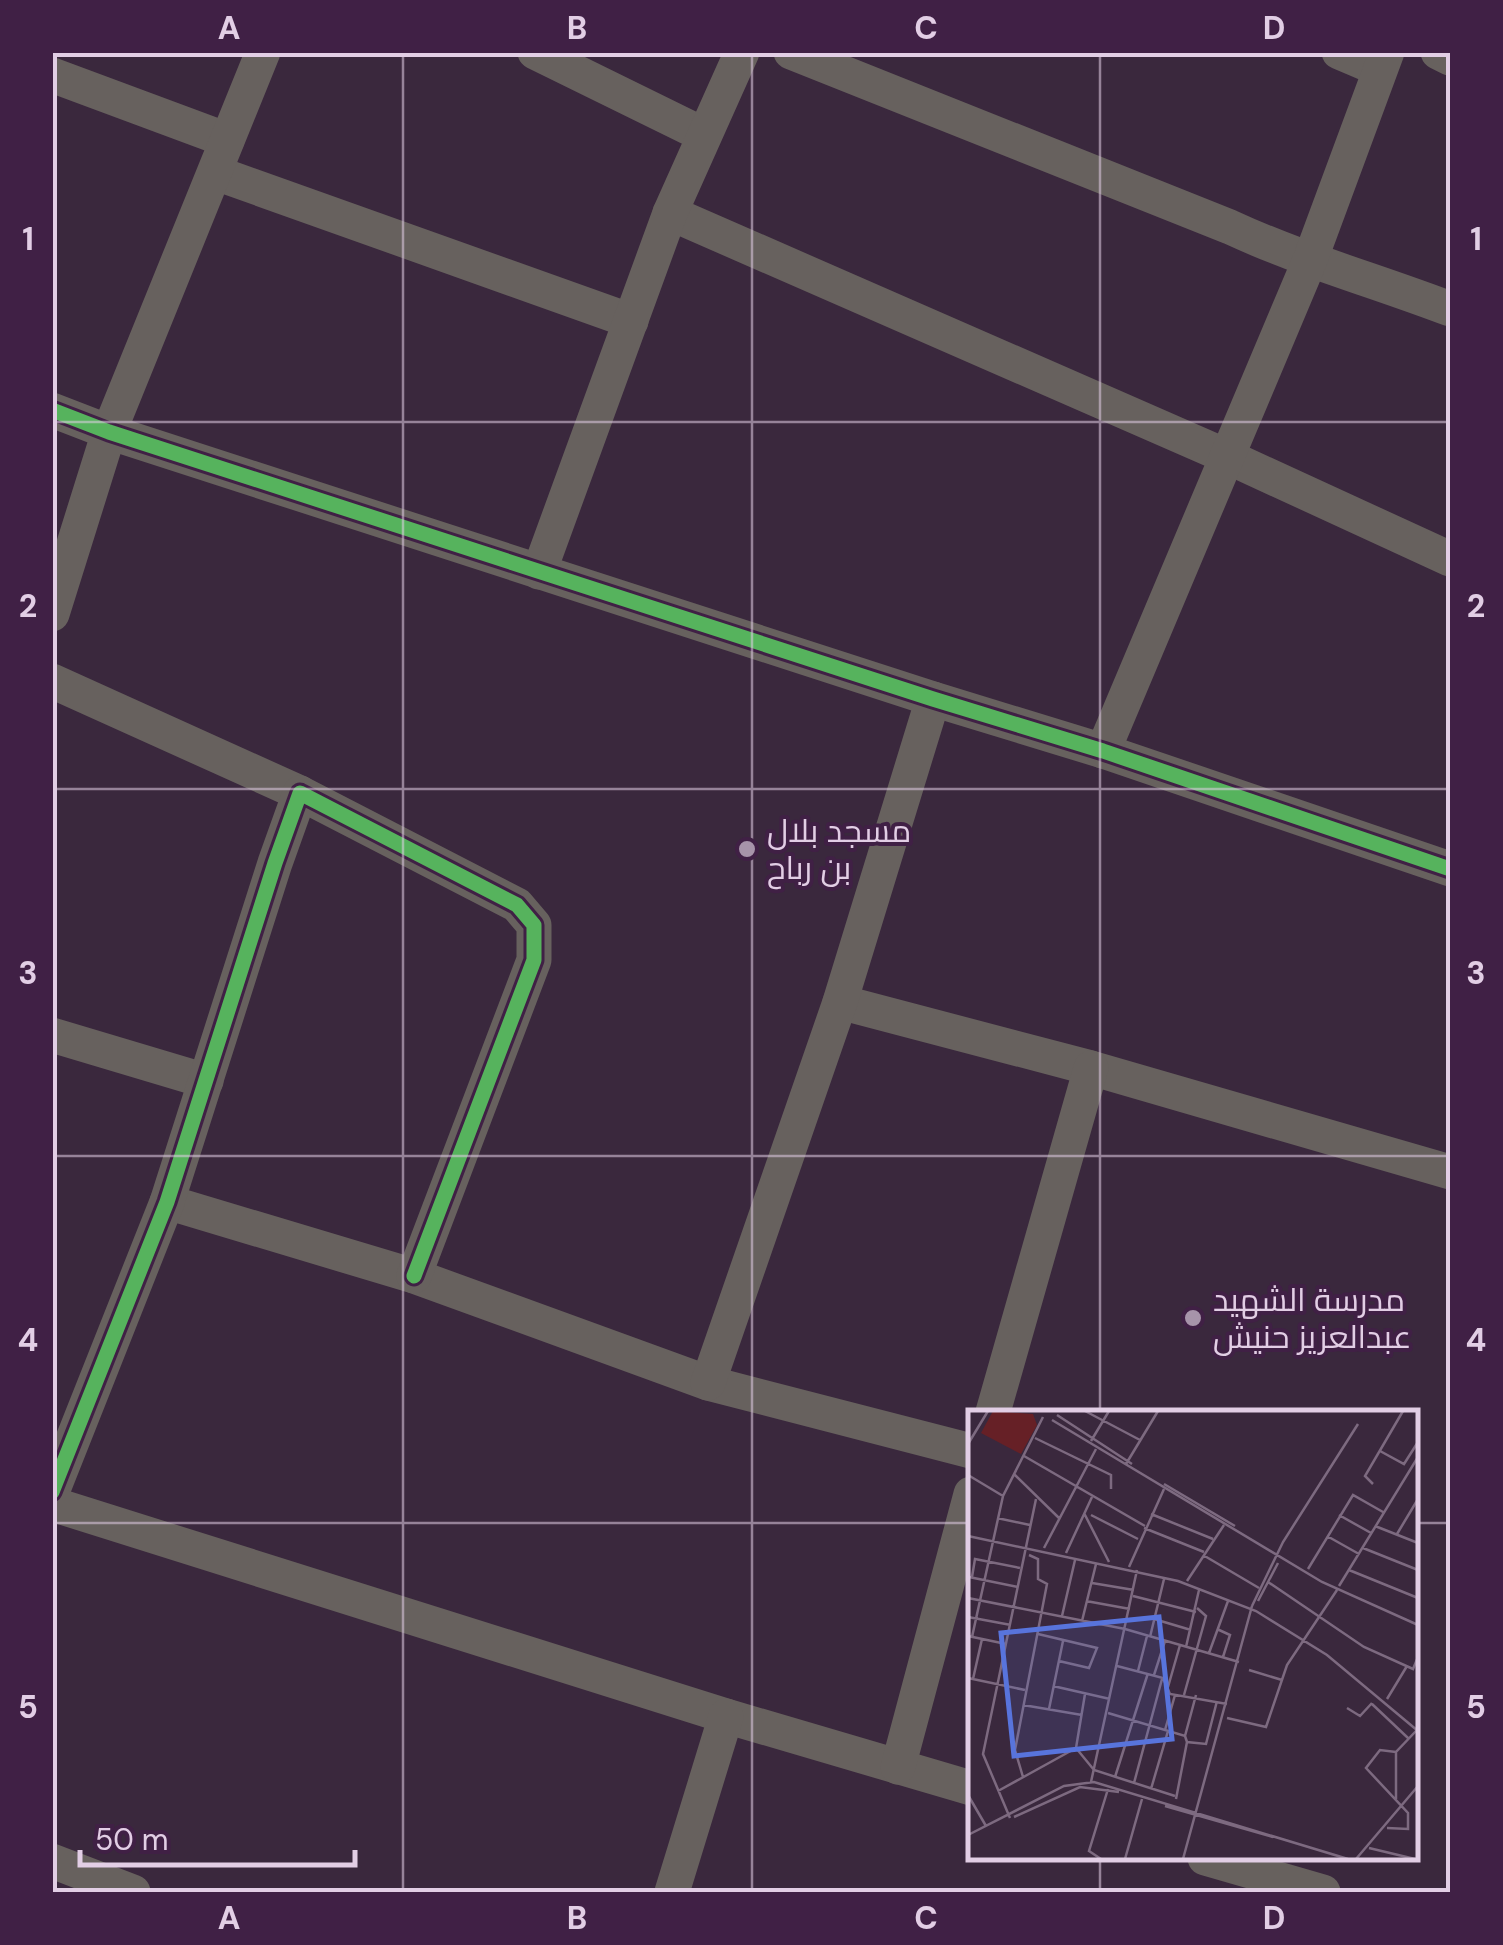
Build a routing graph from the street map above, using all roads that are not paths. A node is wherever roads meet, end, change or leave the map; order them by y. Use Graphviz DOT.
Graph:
graph roads {
  1 [pos="263,52"];
  2 [pos="535,52"];
  3 [pos="742,52"];
  4 [pos="791,52"];
  5 [pos="1339,52"];
  6 [pos="1438,52"];
  7 [pos="1450,58"];
  8 [pos="1383,61"];
  9 [pos="52,75"];
  10 [pos="704,135"];
  11 [pos="227,140"];
  12 [pos="216,173"];
  13 [pos="670,213"];
  14 [pos="1310,260"];
  15 [pos="1450,309"];
  16 [pos="632,322"];
  17 [pos="52,410"];
  18 [pos="109,432"];
  19 [pos="1226,456"];
  20 [pos="1450,559"];
  21 [pos="539,572"];
  22 [pos="52,614"];
  23 [pos="52,681"];
  24 [pos="933,699"];
  25 [pos="1103,751"];
  26 [pos="300,793"];
  27 [pos="1450,869"];
  28 [pos="840,1002"];
  29 [pos="52,1035"];
  30 [pos="1092,1068"];
  31 [pos="206,1080"];
  32 [pos="1450,1172"];
  33 [pos="166,1202"];
  34 [pos="414,1276"];
  35 [pos="708,1383"];
  36 [pos="994,1410"];
  37 [pos="968,1450"];
  38 [pos="52,1492"];
  39 [pos="968,1502"];
  40 [pos="52,1504"];
  41 [pos="726,1716"];
  42 [pos="898,1767"];
  43 [pos="968,1787"];
  44 [pos="1212,1860"];
  45 [pos="52,1861"];
  46 [pos="132,1892"];
  47 [pos="672,1892"];
  48 [pos="1323,1892"];
  1 -- 11 [label="street"];
  2 -- 10 [label="street"];
  3 -- 10 [label="street"];
  4 -- 14 [label="street"];
  5 -- 8 [label="street"];
  6 -- 7 [label="street"];
  8 -- 14 [label="street"];
  9 -- 11 [label="street"];
  10 -- 13 [label="street"];
  11 -- 12 [label="street"];
  12 -- 16 [label="street"];
  12 -- 18 [label="street"];
  13 -- 16 [label="street"];
  13 -- 19 [label="street"];
  14 -- 15 [label="street"];
  14 -- 19 [label="street"];
  16 -- 21 [label="street"];
  17 -- 18 [label="street"];
  18 -- 21 [label="street"];
  18 -- 22 [label="street"];
  19 -- 20 [label="street"];
  19 -- 25 [label="street"];
  21 -- 24 [label="street"];
  23 -- 26 [label="street"];
  24 -- 25 [label="street"];
  24 -- 28 [label="street"];
  25 -- 27 [label="street"];
  26 -- 31 [label="street"];
  26 -- 34 [label="street"];
  28 -- 30 [label="street"];
  28 -- 35 [label="street"];
  29 -- 31 [label="street"];
  30 -- 32 [label="street"];
  30 -- 36 [label="street"];
  31 -- 33 [label="street"];
  33 -- 34 [label="street"];
  33 -- 38 [label="street"];
  34 -- 35 [label="street"];
  35 -- 37 [label="street"];
  39 -- 42 [label="street"];
  40 -- 41 [label="street"];
  41 -- 42 [label="street"];
  41 -- 47 [label="street"];
  42 -- 43 [label="street"];
  44 -- 48 [label="street"];
  45 -- 46 [label="street"];
}
